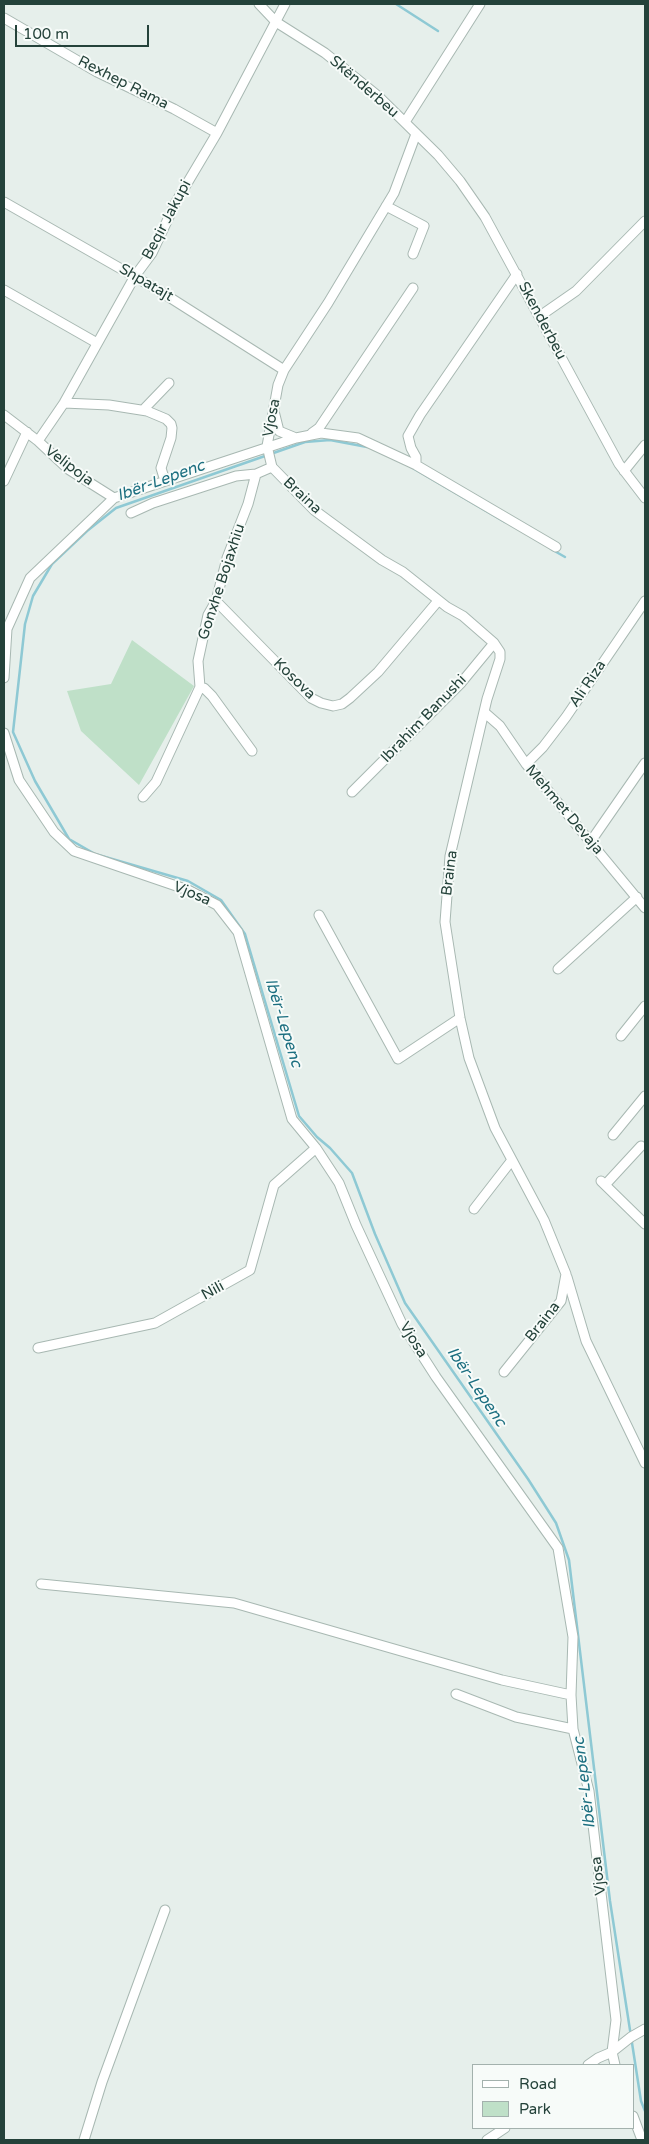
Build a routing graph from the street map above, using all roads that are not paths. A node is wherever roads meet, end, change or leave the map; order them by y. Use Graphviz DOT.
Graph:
graph roads {
  1 [pos="259,4"];
  2 [pos="285,4"];
  3 [pos="480,4"];
  4 [pos="4,18"];
  5 [pos="276,22"];
  6 [pos="405,122"];
  7 [pos="217,133"];
  8 [pos="416,134"];
  9 [pos="460,181"];
  10 [pos="4,202"];
  11 [pos="386,206"];
  12 [pos="645,221"];
  13 [pos="413,254"];
  14 [pos="517,274"];
  15 [pos="135,276"];
  16 [pos="413,288"];
  17 [pos="4,290"];
  18 [pos="540,316"];
  19 [pos="97,343"];
  20 [pos="284,370"];
  21 [pos="169,383"];
  22 [pos="64,404"];
  23 [pos="273,409"];
  24 [pos="143,410"];
  25 [pos="4,415"];
  26 [pos="26,432"];
  27 [pos="310,435"];
  28 [pos="296,438"];
  29 [pos="38,441"];
  30 [pos="645,445"];
  31 [pos="267,446"];
  32 [pos="272,464"];
  33 [pos="416,465"];
  34 [pos="621,468"];
  35 [pos="256,474"];
  36 [pos="166,480"];
  37 [pos="4,481"];
  38 [pos="114,498"];
  39 [pos="645,498"];
  40 [pos="131,513"];
  41 [pos="556,547"];
  42 [pos="216,601"];
  43 [pos="438,601"];
  44 [pos="645,601"];
  45 [pos="494,643"];
  46 [pos="4,678"];
  47 [pos="200,687"];
  48 [pos="484,712"];
  49 [pos="4,733"];
  50 [pos="252,751"];
  51 [pos="645,763"];
  52 [pos="526,764"];
  53 [pos="352,792"];
  54 [pos="143,797"];
  55 [pos="591,841"];
  56 [pos="637,897"];
  57 [pos="645,908"];
  58 [pos="320,915"];
  59 [pos="558,969"];
  60 [pos="645,1006"];
  61 [pos="460,1018"];
  62 [pos="621,1036"];
  63 [pos="645,1096"];
  64 [pos="613,1135"];
  65 [pos="641,1146"];
  66 [pos="316,1148"];
  67 [pos="512,1160"];
  68 [pos="474,1209"];
  69 [pos="645,1224"];
  70 [pos="566,1274"];
  71 [pos="38,1348"];
  72 [pos="504,1372"];
  73 [pos="645,1463"];
  74 [pos="42,1584"];
  75 [pos="456,1694"];
  76 [pos="571,1695"];
  77 [pos="574,1730"];
  78 [pos="165,1910"];
  79 [pos="645,2030"];
  80 [pos="612,2052"];
  81 [pos="589,2064"];
  82 [pos="615,2064"];
  83 [pos="634,2119"];
  84 [pos="504,2129"];
  85 [pos="84,2140"];
  86 [pos="488,2140"];
  87 [pos="642,2140"];
  1 -- 5 [label="street, Skënderbeu"];
  2 -- 5 [label="street, Beqir Jakupi"];
  3 -- 6 [label="street"];
  4 -- 7 [label="street, Rexhep Rama"];
  5 -- 6 [label="street, Skënderbeu"];
  5 -- 7 [label="street, Beqir Jakupi"];
  6 -- 8 [label="street, Skënderbeu"];
  7 -- 15 [label="street, Beqir Jakupi"];
  8 -- 9 [label="street, Skënderbeu"];
  8 -- 11 [label="street, Vjosa"];
  9 -- 14 [label="street, Skenderbeu"];
  10 -- 15 [label="street, Shpatajt"];
  11 -- 13 [label="street"];
  11 -- 20 [label="street, Vjosa"];
  12 -- 18 [label="street"];
  14 -- 18 [label="street, Skenderbeu"];
  14 -- 33 [label="street"];
  15 -- 19 [label="street, Beqir Jakupi"];
  15 -- 20 [label="street, Shpatajt"];
  16 -- 27 [label="street"];
  17 -- 19 [label="street"];
  18 -- 34 [label="street, Skenderbeu"];
  19 -- 22 [label="street, Beqir Jakupi"];
  20 -- 23 [label="street, Vjosa"];
  21 -- 24 [label="street"];
  22 -- 24 [label="street"];
  22 -- 29 [label="street, Beqir Jakupi"];
  23 -- 28 [label="street"];
  23 -- 31 [label="street, Vjosa"];
  24 -- 36 [label="street"];
  25 -- 26 [label="street, Velipoja"];
  26 -- 29 [label="street, Velipoja"];
  26 -- 37 [label="street"];
  27 -- 28 [label="street"];
  27 -- 33 [label="street"];
  28 -- 31 [label="street"];
  29 -- 38 [label="street, Velipoja"];
  30 -- 34 [label="street"];
  31 -- 32 [label="street, Braina"];
  31 -- 36 [label="street, Vjosa"];
  32 -- 35 [label="street"];
  32 -- 43 [label="street, Braina"];
  33 -- 41 [label="street"];
  34 -- 39 [label="street"];
  35 -- 40 [label="street"];
  35 -- 42 [label="street, Gonxhe Bojaxhiu"];
  36 -- 38 [label="street, Vjosa"];
  38 -- 46 [label="street, Vjosa"];
  42 -- 43 [label="street, Kosova"];
  42 -- 47 [label="street, Gonxhe Bojaxhiu"];
  43 -- 45 [label="street, Braina"];
  44 -- 52 [label="street, Ali Riza"];
  45 -- 48 [label="street, Braina"];
  45 -- 53 [label="street, Ibrahim Banushi"];
  47 -- 50 [label="street"];
  47 -- 54 [label="street, Gonxhe Bojaxhiu"];
  48 -- 52 [label="street, Mehmet Devaja"];
  48 -- 61 [label="street, Braina"];
  49 -- 66 [label="street, Vjosa"];
  51 -- 55 [label="street"];
  52 -- 55 [label="street, Mehmet Devaja"];
  55 -- 56 [label="street, Mehmet Devaja"];
  56 -- 57 [label="street, Mehmet Devaja"];
  56 -- 59 [label="street"];
  58 -- 61 [label="street"];
  60 -- 62 [label="street"];
  61 -- 67 [label="street, Braina"];
  63 -- 64 [label="street"];
  65 -- 69 [label="street"];
  66 -- 71 [label="street, Nili"];
  66 -- 76 [label="street, Vjosa"];
  67 -- 68 [label="street"];
  67 -- 70 [label="street, Braina"];
  70 -- 72 [label="street, Braina"];
  70 -- 73 [label="street"];
  74 -- 76 [label="street"];
  75 -- 77 [label="street"];
  76 -- 77 [label="street, Vjosa"];
  77 -- 80 [label="street, Vjosa"];
  78 -- 85 [label="street"];
  79 -- 80 [label="street"];
  80 -- 81 [label="street"];
  80 -- 82 [label="street, Vjosa"];
  83 -- 87 [label="street"];
  84 -- 86 [label="street"];
}
